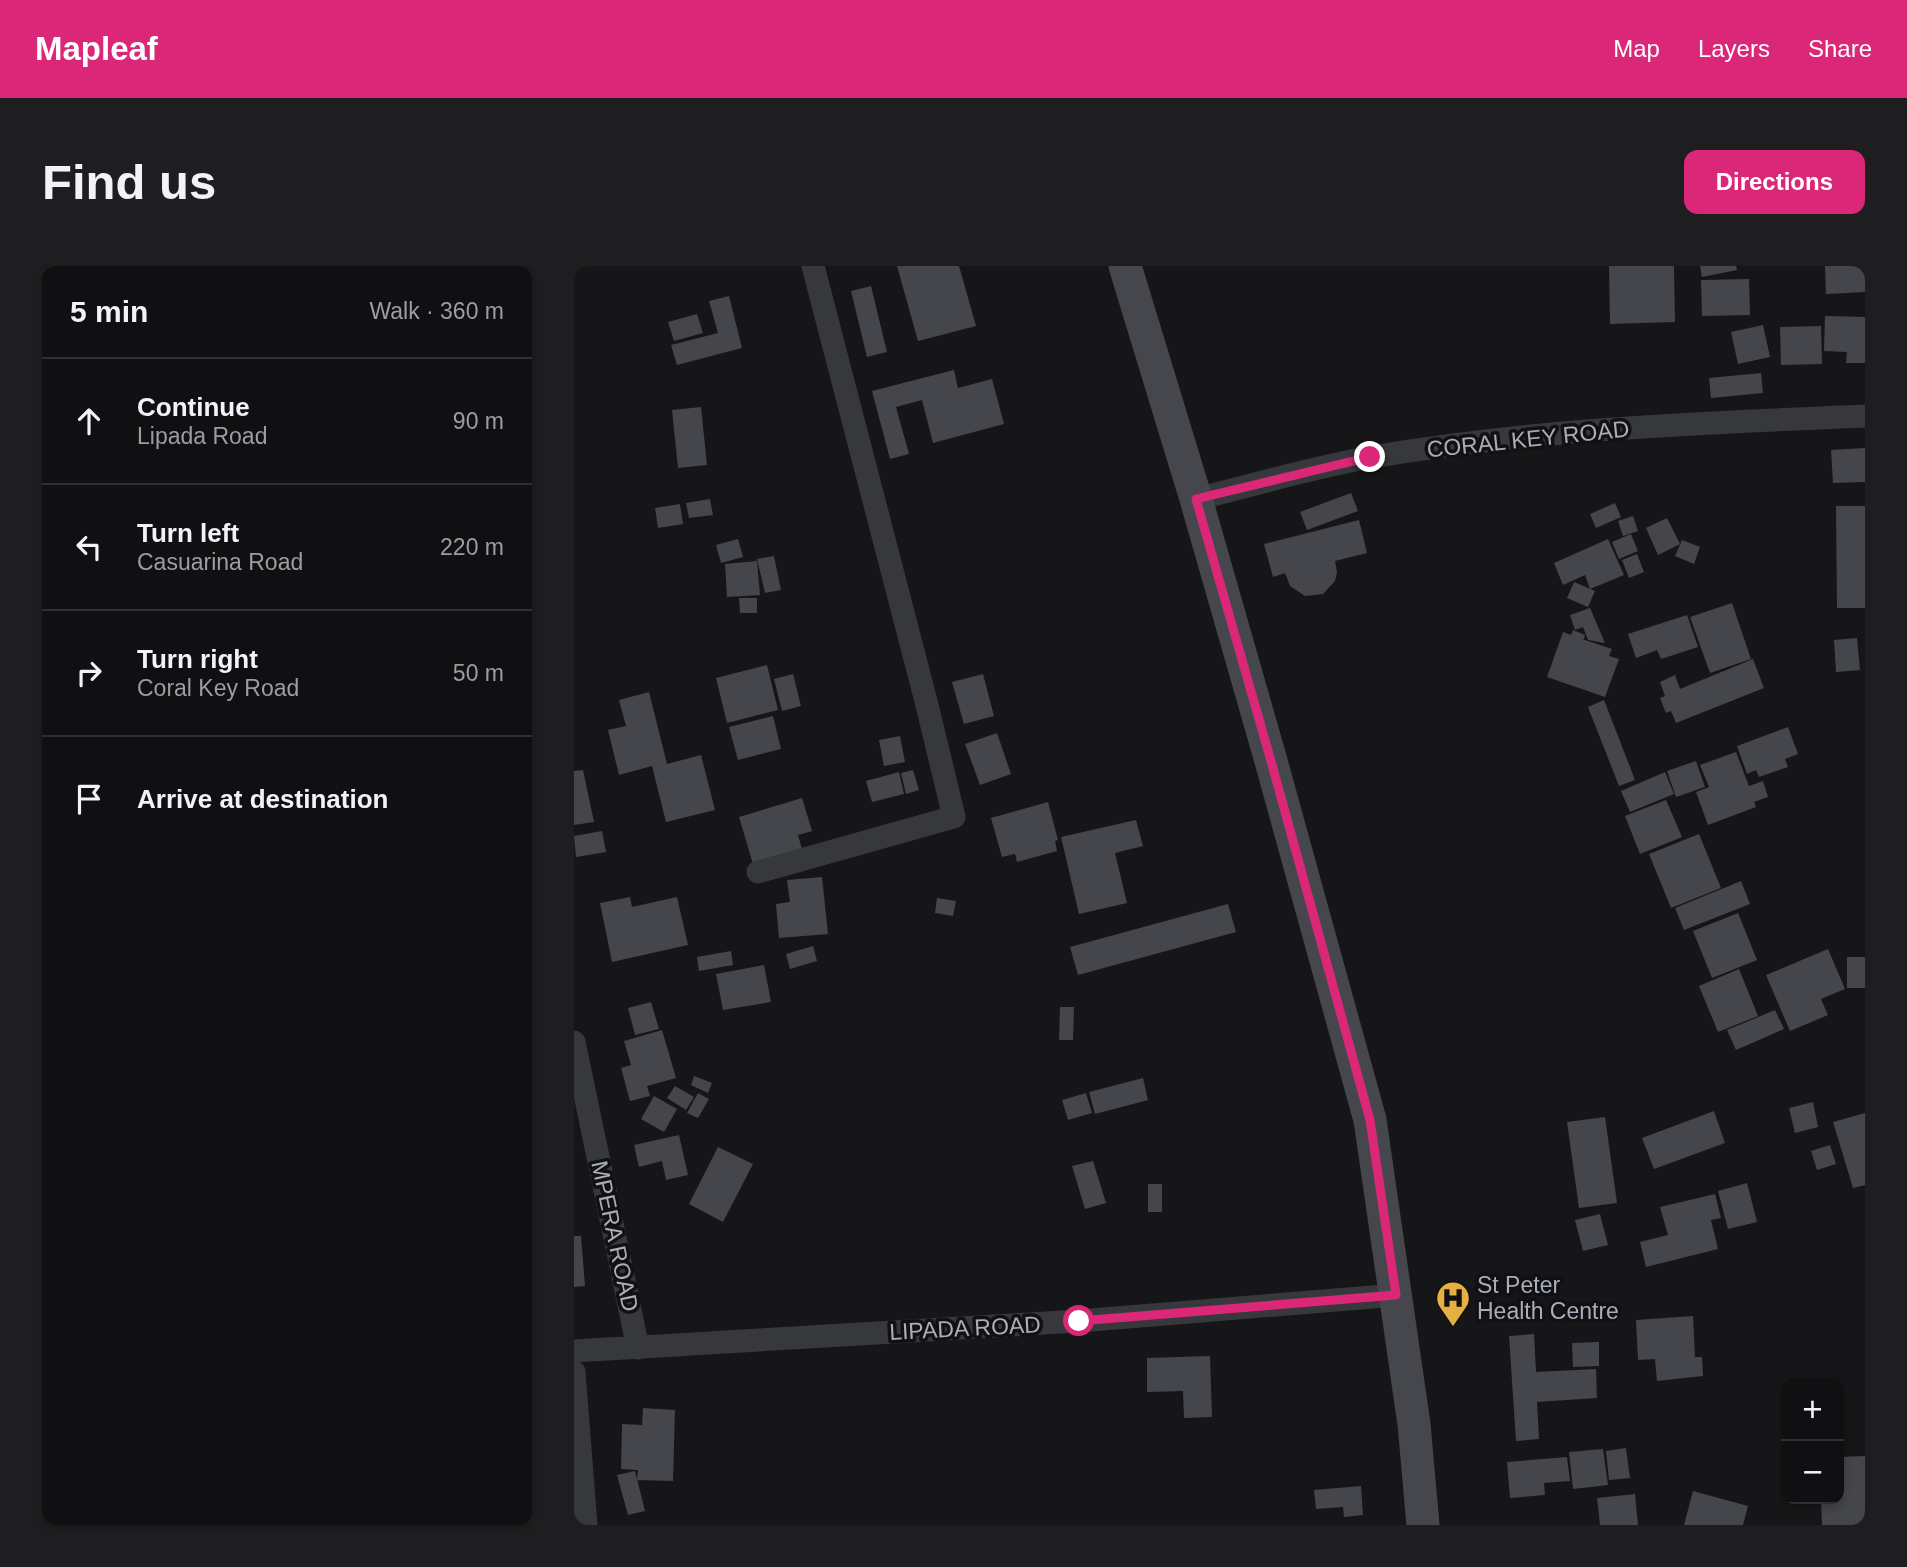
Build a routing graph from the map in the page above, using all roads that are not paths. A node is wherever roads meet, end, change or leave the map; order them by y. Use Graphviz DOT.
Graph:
graph roads {
  1 [pos="813,266"];
  2 [pos="1125,266"];
  3 [pos="1865,416"];
  4 [pos="1196,499"];
  5 [pos="758,872"];
  6 [pos="574,1042"];
  7 [pos="1396,1295"];
  8 [pos="638,1348"];
  9 [pos="574,1351"];
  10 [pos="574,1372"];
  11 [pos="586,1525"];
  12 [pos="1423,1525"];
  1 -- 5 [label="street"];
  2 -- 4 [label="street"];
  3 -- 4 [label="street, CORAL KEY ROAD"];
  4 -- 7 [label="street"];
  6 -- 8 [label="street, MPERA ROAD"];
  7 -- 8 [label="street, LIPADA ROAD"];
  7 -- 12 [label="street"];
  8 -- 9 [label="street, LIPADA ROAD"];
  10 -- 11 [label="street"];
}
